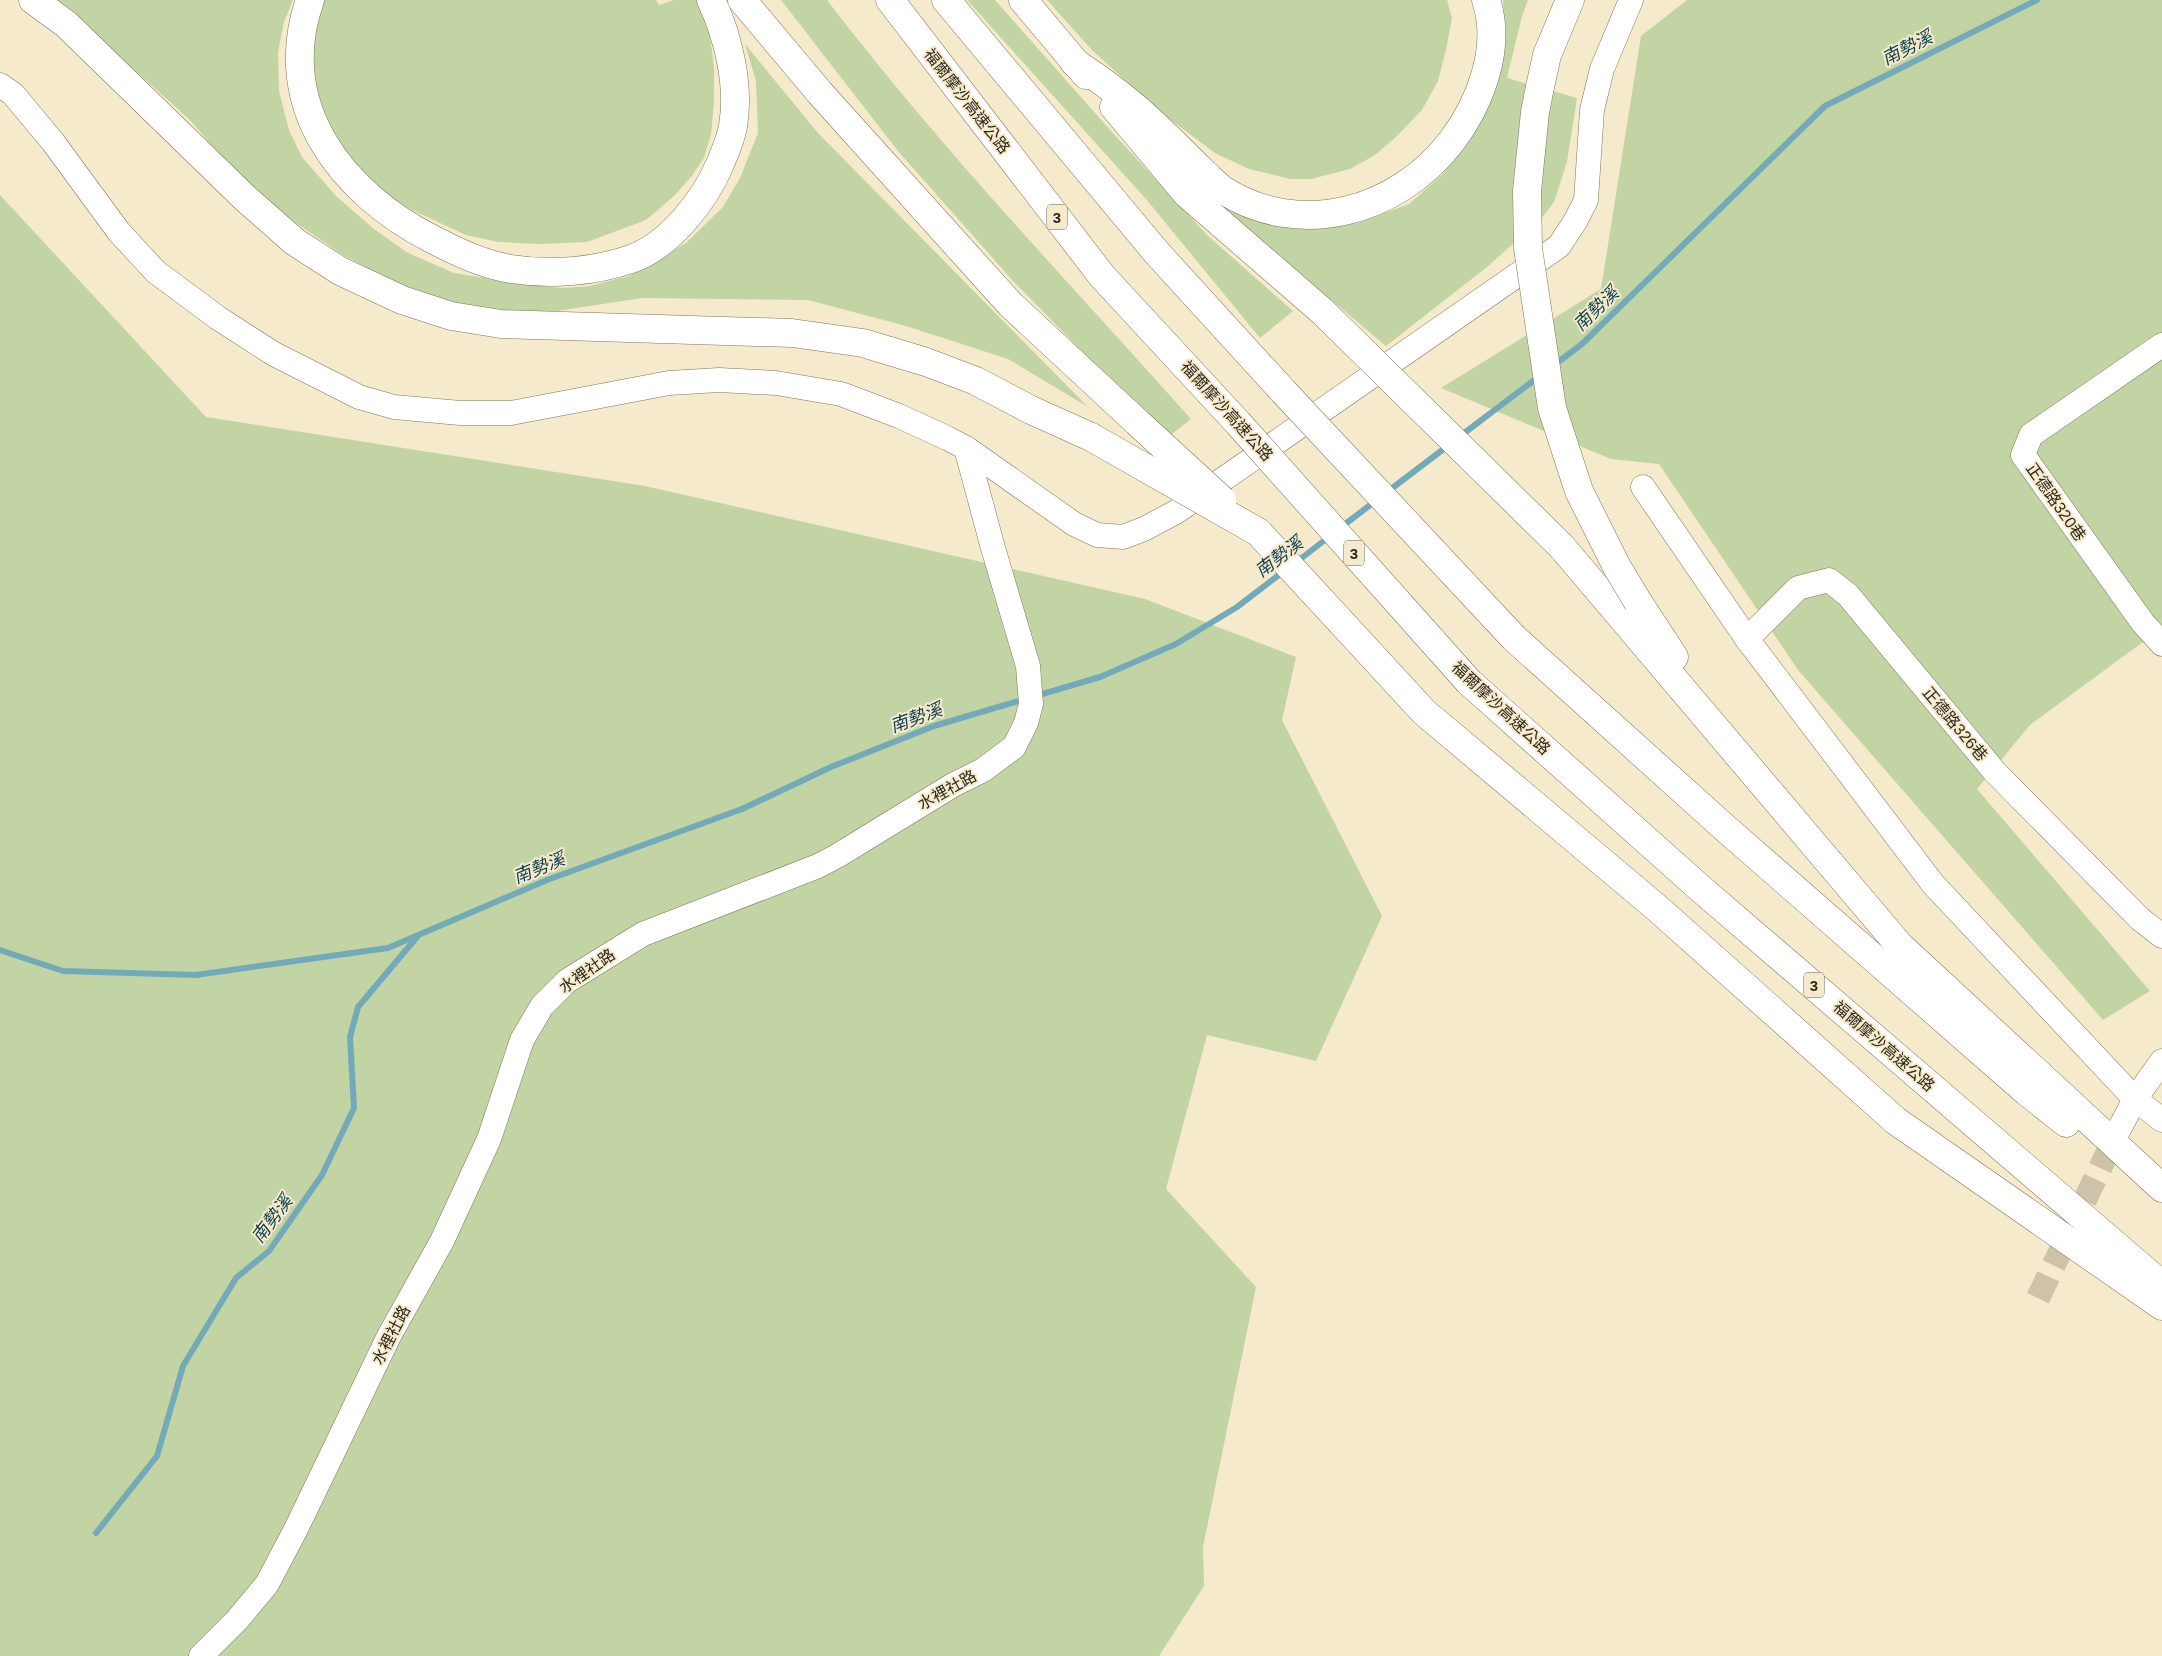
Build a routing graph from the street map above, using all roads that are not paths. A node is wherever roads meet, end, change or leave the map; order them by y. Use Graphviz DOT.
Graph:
graph roads {
  1 [pos="33,0"];
  2 [pos="310,0"];
  3 [pos="711,0"];
  4 [pos="742,0"];
  5 [pos="890,0"];
  6 [pos="946,0"];
  7 [pos="1023,0"];
  8 [pos="1486,0"];
  9 [pos="1570,0"];
  10 [pos="1632,0"];
  11 [pos="1074,62"];
  12 [pos="0,84"];
  13 [pos="2162,345"];
  14 [pos="966,448"];
  15 [pos="1643,487"];
  16 [pos="1258,532"];
  17 [pos="1747,639"];
  18 [pos="2162,644"];
  19 [pos="1786,813"];
  20 [pos="2162,936"];
  21 [pos="2162,1061"];
  22 [pos="2135,1099"];
  23 [pos="2162,1120"];
  24 [pos="2119,1129"];
  25 [pos="2162,1188"];
  26 [pos="2162,1202"];
  27 [pos="2162,1285"];
  28 [pos="2162,1306"];
  29 [pos="201,1656"];
  1 -- 16 [label="highway, bridge"];
  2 -- 3 [label="highway"];
  4 -- 16 [label="highway, bridge"];
  5 -- 27 [label="highway, 福爾摩沙高速公路 / 3, bridge"];
  6 -- 26 [label="highway, bridge"];
  7 -- 11 [label="highway"];
  8 -- 11 [label="highway"];
  9 -- 19 [label="highway, bridge"];
  10 -- 14 [label="street"];
  11 -- 19 [label="highway, bridge"];
  12 -- 14 [label="street"];
  13 -- 18 [label="street, 正德路320巷"];
  14 -- 29 [label="street, 水裡社路"];
  15 -- 17 [label="street"];
  16 -- 28 [label="highway"];
  17 -- 20 [label="street, 正德路326巷"];
  17 -- 22 [label="street"];
  19 -- 25 [label="highway"];
  21 -- 22 [label="street"];
  22 -- 23 [label="street"];
  22 -- 24 [label="street"];
}
